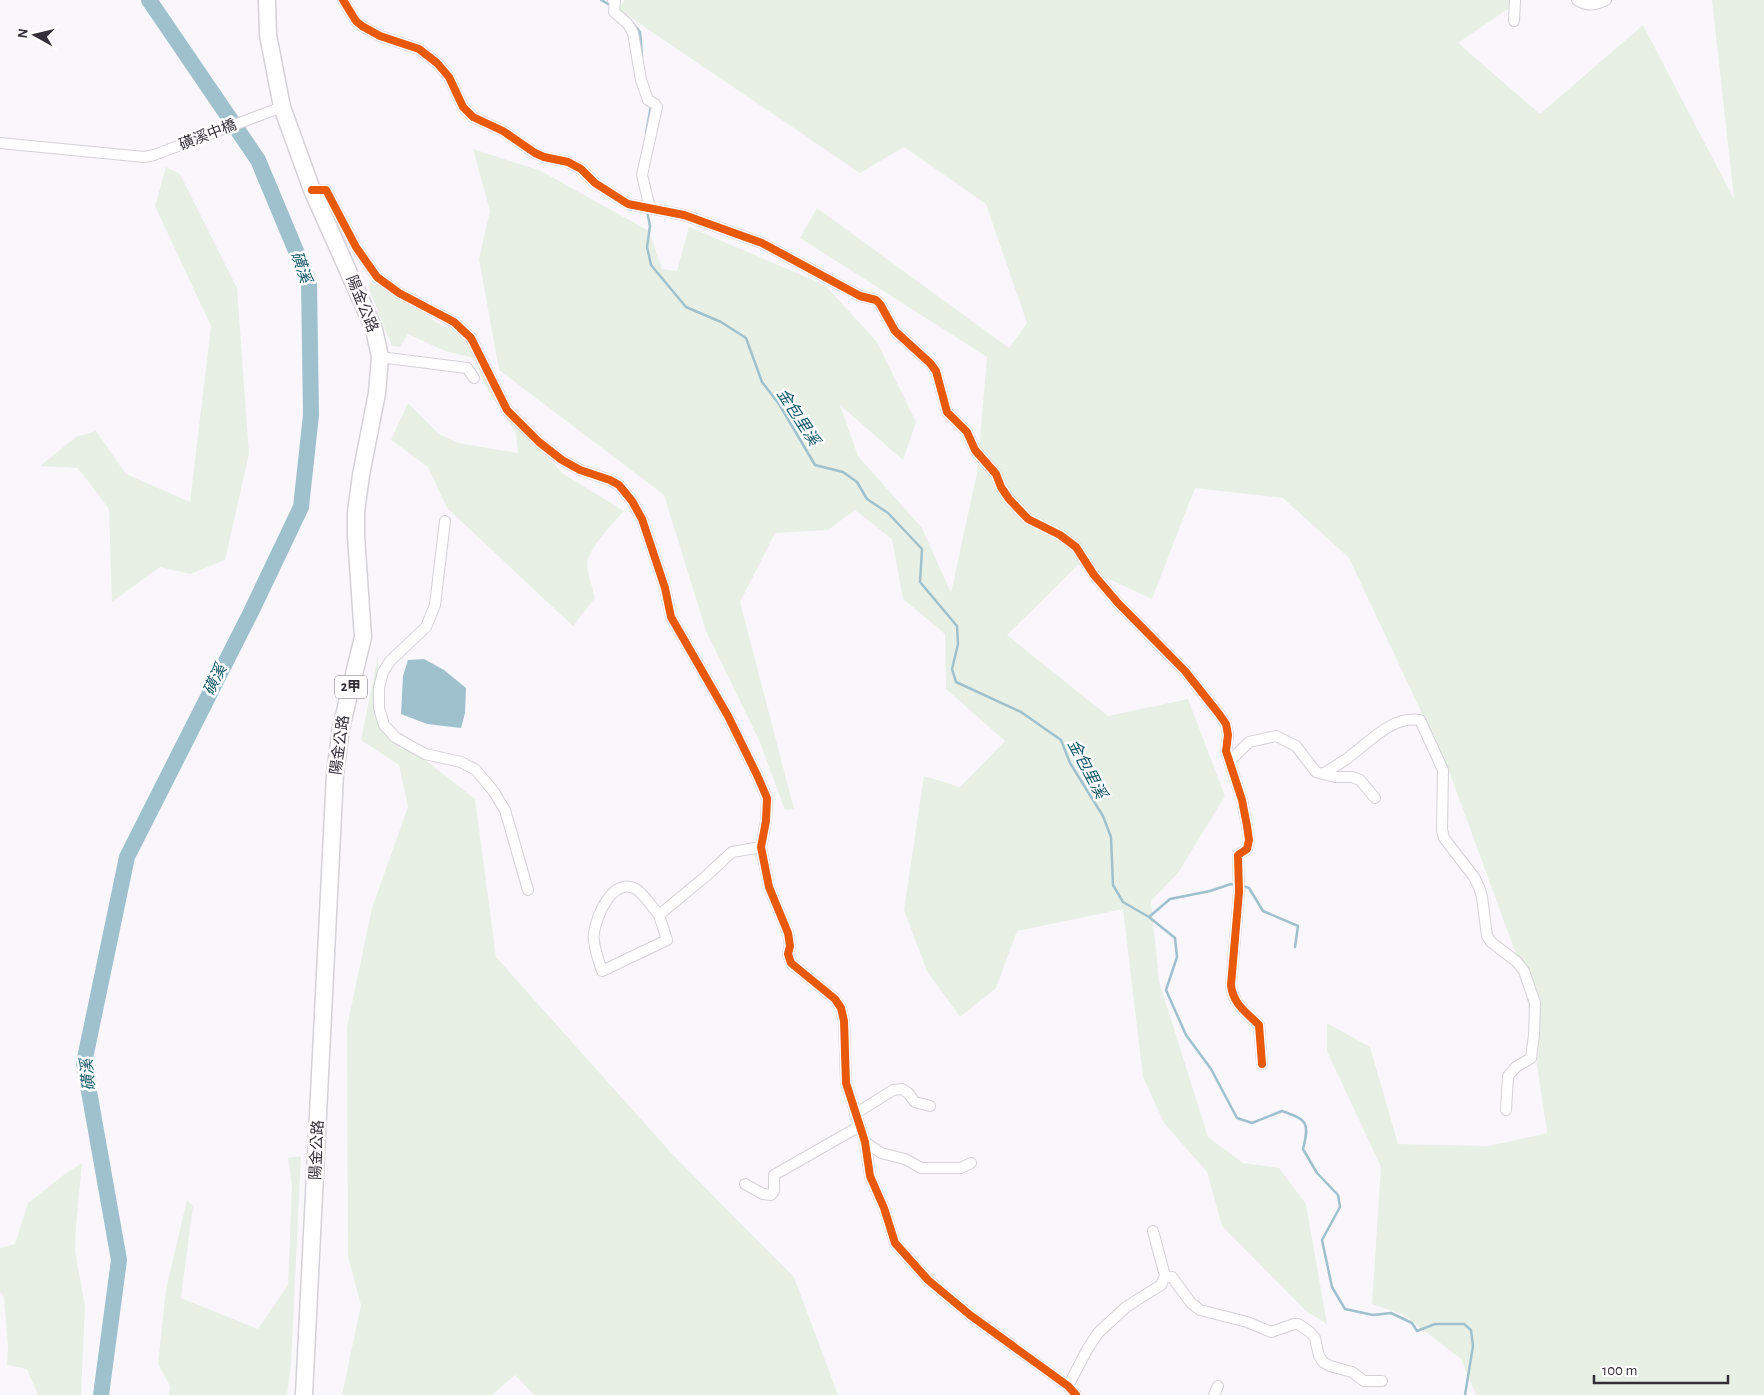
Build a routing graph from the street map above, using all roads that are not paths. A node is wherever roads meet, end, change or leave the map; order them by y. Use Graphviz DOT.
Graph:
graph roads {
  1 [pos="267,0"];
  2 [pos="343,0"];
  3 [pos="612,0"];
  4 [pos="1515,0"];
  5 [pos="1577,0"];
  6 [pos="1606,0"];
  7 [pos="1514,21"];
  8 [pos="282,106"];
  9 [pos="0,142"];
  10 [pos="312,190"];
  11 [pos="645,208"];
  12 [pos="380,357"];
  13 [pos="474,378"];
  14 [pos="445,521"];
  15 [pos="1230,761"];
  16 [pos="1323,774"];
  17 [pos="1375,798"];
  18 [pos="761,847"];
  19 [pos="528,890"];
  20 [pos="659,915"];
  21 [pos="1262,1064"];
  22 [pos="930,1106"];
  23 [pos="1506,1110"];
  24 [pos="856,1114"];
  25 [pos="860,1126"];
  26 [pos="864,1142"];
  27 [pos="971,1163"];
  28 [pos="745,1184"];
  29 [pos="1153,1231"];
  30 [pos="1165,1276"];
  31 [pos="1382,1381"];
  32 [pos="1068,1386"];
  33 [pos="304,1395"];
  34 [pos="1076,1395"];
  1 -- 8 [label="main road, 陽金公路 / 2甲"];
  2 -- 11 [label="street"];
  3 -- 11 [label="street"];
  4 -- 7 [label="street"];
  5 -- 6 [label="street"];
  8 -- 9 [label="street, 磺溪中橋"];
  8 -- 10 [label="main road, 陽金公路 / 2甲"];
  10 -- 12 [label="main road, 陽金公路 / 2甲"];
  10 -- 18 [label="street"];
  11 -- 15 [label="street"];
  12 -- 13 [label="street"];
  12 -- 33 [label="main road, 陽金公路 / 2甲"];
  14 -- 19 [label="street"];
  15 -- 16 [label="street"];
  15 -- 21 [label="street"];
  16 -- 17 [label="street"];
  16 -- 23 [label="street"];
  18 -- 20 [label="street"];
  18 -- 24 [label="street"];
  20 -- 20 [label="street"];
  22 -- 24 [label="street"];
  24 -- 25 [label="street"];
  25 -- 26 [label="street"];
  25 -- 28 [label="street"];
  26 -- 27 [label="street"];
  26 -- 32 [label="street"];
  29 -- 30 [label="street"];
  30 -- 31 [label="street"];
  30 -- 32 [label="street"];
  32 -- 34 [label="street"];
}
